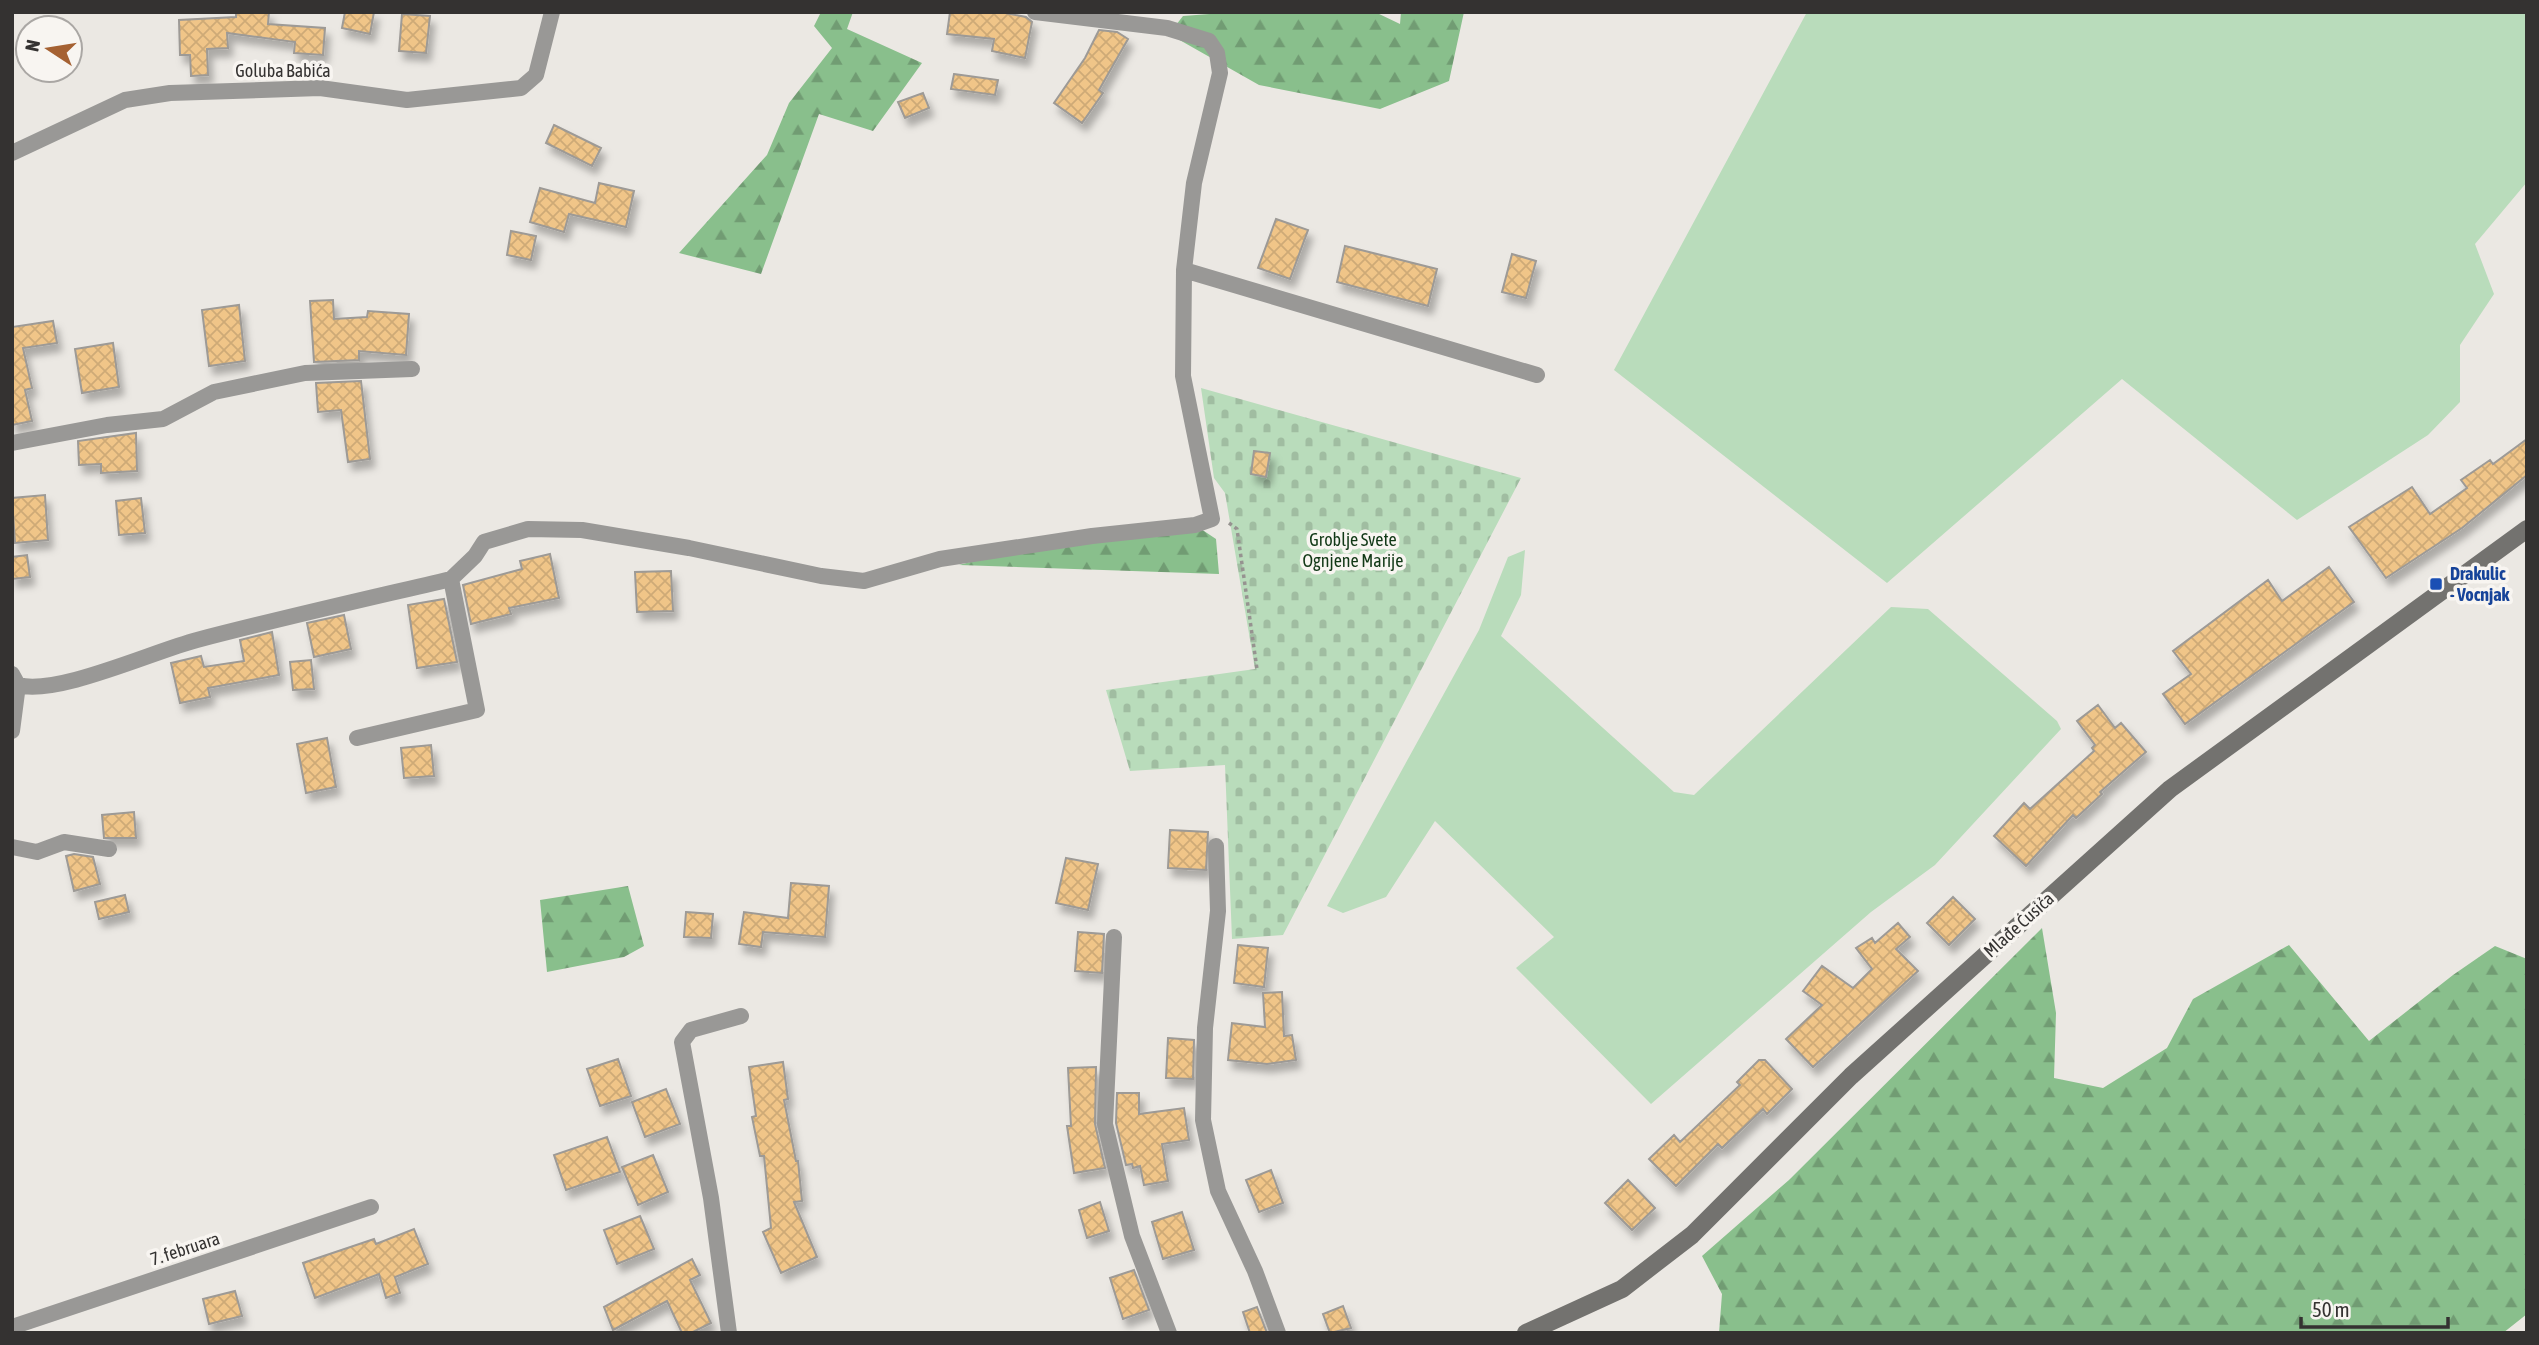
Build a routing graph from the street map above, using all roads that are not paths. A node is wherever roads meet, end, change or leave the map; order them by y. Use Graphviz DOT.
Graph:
graph roads {
  1 [pos="552,12"];
  2 [pos="1035,12"];
  3 [pos="1076,15"];
  4 [pos="12,153"];
  5 [pos="1184,270"];
  6 [pos="412,369"];
  7 [pos="1537,375"];
  8 [pos="12,443"];
  9 [pos="2527,529"];
  10 [pos="451,579"];
  11 [pos="15,679"];
  12 [pos="12,731"];
  13 [pos="356,738"];
  14 [pos="12,846"];
  15 [pos="1216,846"];
  16 [pos="109,849"];
  17 [pos="1114,937"];
  18 [pos="741,1016"];
  19 [pos="371,1207"];
  20 [pos="12,1327"];
  21 [pos="729,1333"];
  22 [pos="1169,1333"];
  23 [pos="1278,1333"];
  24 [pos="1526,1333"];
  1 -- 4 [label="street, Goluba Babića"];
  2 -- 3 [label="street"];
  3 -- 5 [label="street"];
  5 -- 7 [label="street"];
  5 -- 10 [label="street"];
  6 -- 8 [label="street"];
  9 -- 24 [label="street, Mlađe Ćusića"];
  10 -- 11 [label="street"];
  10 -- 13 [label="street"];
  11 -- 12 [label="street"];
  14 -- 16 [label="street"];
  15 -- 23 [label="street"];
  17 -- 22 [label="street"];
  18 -- 21 [label="street"];
  19 -- 20 [label="street, 7. februara"];
}
